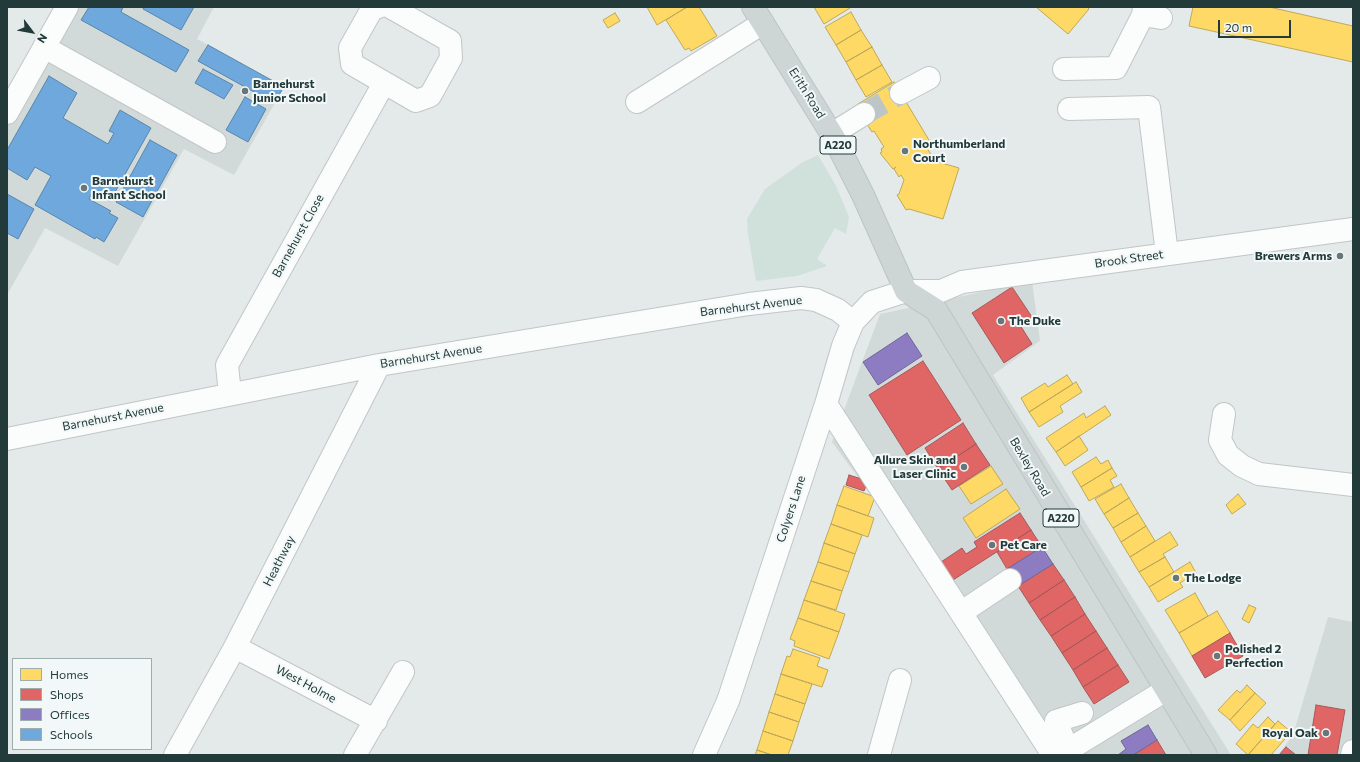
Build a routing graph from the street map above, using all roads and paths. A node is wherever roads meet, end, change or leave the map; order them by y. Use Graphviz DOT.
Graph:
graph roads {
  1 [pos="67,7"];
  2 [pos="378,7"];
  3 [pos="390,7"];
  4 [pos="1149,13"];
  5 [pos="758,15"];
  6 [pos="44,47"];
  7 [pos="1064,69"];
  8 [pos="929,78"];
  9 [pos="384,83"];
  10 [pos="901,93"];
  11 [pos="637,102"];
  12 [pos="1069,109"];
  13 [pos="7,113"];
  14 [pos="864,114"];
  15 [pos="832,134"];
  16 [pos="215,142"];
  17 [pos="1353,229"];
  18 [pos="1167,254"];
  19 [pos="906,291"];
  20 [pos="853,322"];
  21 [pos="379,365"];
  22 [pos="230,394"];
  23 [pos="826,404"];
  24 [pos="1224,414"];
  25 [pos="7,439"];
  26 [pos="1353,485"];
  27 [pos="1010,580"];
  28 [pos="962,612"];
  29 [pos="235,647"];
  30 [pos="403,672"];
  31 [pos="900,680"];
  32 [pos="1166,690"];
  33 [pos="1082,713"];
  34 [pos="376,722"];
  35 [pos="1353,751"];
  36 [pos="1060,753"];
  37 [pos="175,755"];
  38 [pos="355,755"];
  39 [pos="704,755"];
  40 [pos="879,755"];
  41 [pos="1206,755"];
  42 [pos="1352,755"];
  1 -- 6 [label="street"];
  2 -- 9 [label="street"];
  3 -- 9 [label="street"];
  4 -- 7 [label="street"];
  5 -- 11 [label="street"];
  5 -- 15 [label="main road, Erith Road / A220"];
  6 -- 13 [label="street"];
  6 -- 16 [label="street"];
  8 -- 10 [label="street"];
  9 -- 22 [label="street, Barnehurst Close"];
  12 -- 18 [label="street"];
  14 -- 15 [label="street"];
  15 -- 19 [label="main road, Erith Road / A220"];
  17 -- 18 [label="street, Brook Street"];
  18 -- 19 [label="street, Brook Street"];
  19 -- 20 [label="street, Colyers Lane"];
  19 -- 32 [label="main road, Bexley Road / A220"];
  20 -- 21 [label="street, Barnehurst Avenue"];
  20 -- 23 [label="street, Colyers Lane"];
  21 -- 22 [label="street, Barnehurst Avenue"];
  21 -- 29 [label="street, Heathway"];
  22 -- 25 [label="street, Barnehurst Avenue"];
  23 -- 28 [label="street"];
  23 -- 39 [label="street, Colyers Lane"];
  24 -- 26 [label="street"];
  27 -- 28 [label="street"];
  28 -- 36 [label="street"];
  29 -- 34 [label="street, West Holme"];
  29 -- 37 [label="street, Heathway"];
  30 -- 34 [label="street"];
  31 -- 40 [label="street"];
  32 -- 36 [label="street"];
  32 -- 41 [label="main road, Bexley Road / A220"];
  33 -- 36 [label="street"];
  34 -- 38 [label="street"];
  35 -- 42 [label="street"];
}
